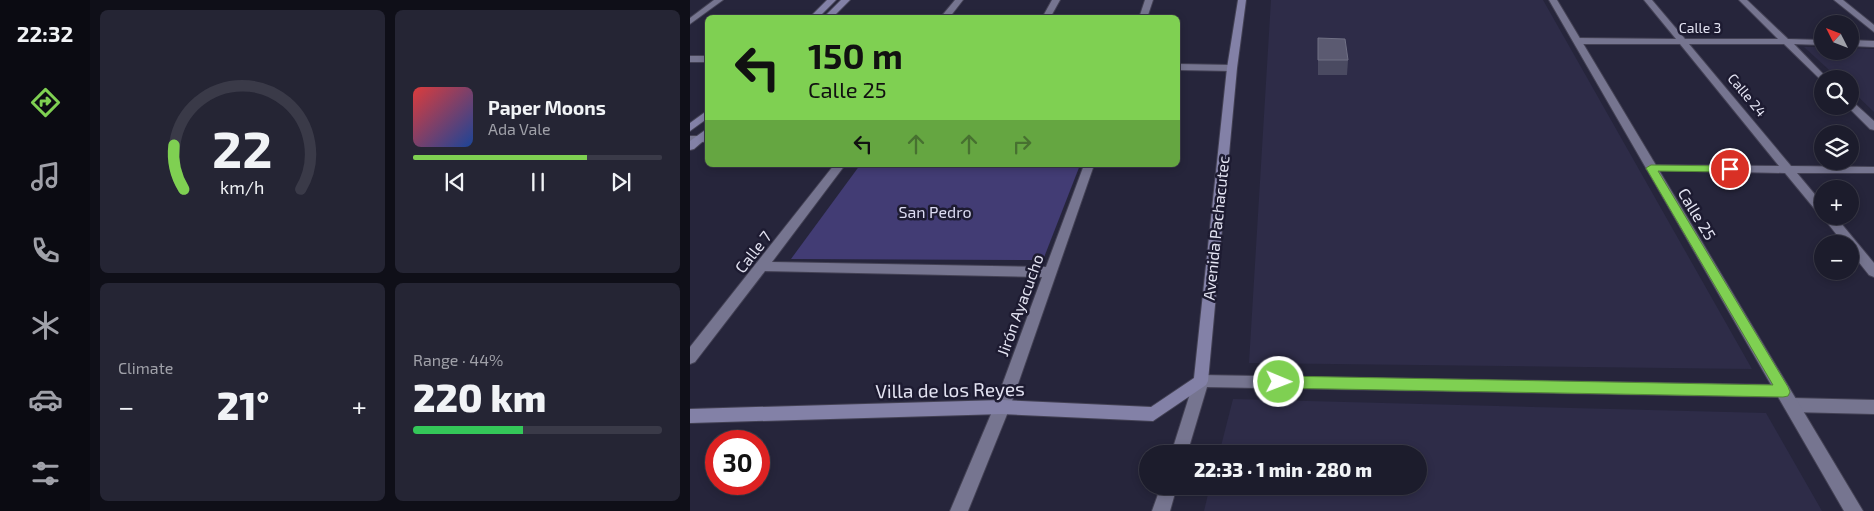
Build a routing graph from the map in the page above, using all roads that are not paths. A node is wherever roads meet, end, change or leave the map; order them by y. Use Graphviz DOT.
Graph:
graph roads {
  1 [pos="719,0"];
  2 [pos="832,0"];
  3 [pos="846,0"];
  4 [pos="959,0"];
  5 [pos="1056,0"];
  6 [pos="1149,0"];
  7 [pos="1242,0"];
  8 [pos="1553,0"];
  9 [pos="1648,0"];
  10 [pos="1742,0"];
  11 [pos="1838,0"];
  12 [pos="816,15"];
  13 [pos="830,15"];
  14 [pos="946,15"];
  15 [pos="1048,15"];
  16 [pos="1144,15"];
  17 [pos="690,22"];
  18 [pos="1874,29"];
  19 [pos="1577,41"];
  20 [pos="1682,41"];
  21 [pos="1785,41"];
  22 [pos="1814,42"];
  23 [pos="1859,43"];
  24 [pos="1874,44"];
  25 [pos="690,59"];
  26 [pos="705,59"];
  27 [pos="1180,67"];
  28 [pos="1232,68"];
  29 [pos="1815,70"];
  30 [pos="1859,113"];
  31 [pos="705,116"];
  32 [pos="1874,127"];
  33 [pos="690,128"];
  34 [pos="699,139"];
  35 [pos="690,147"];
  36 [pos="838,167"];
  37 [pos="1088,167"];
  38 [pos="1651,168"];
  39 [pos="1789,170"];
  40 [pos="1874,170"];
  41 [pos="1814,200"];
  42 [pos="1835,225"];
  43 [pos="763,266"];
  44 [pos="1050,272"];
  45 [pos="1874,272"];
  46 [pos="690,358"];
  47 [pos="1201,381"];
  48 [pos="1783,392"];
  49 [pos="1792,405"];
  50 [pos="1002,407"];
  51 [pos="1874,408"];
  52 [pos="690,416"];
  53 [pos="1182,445"];
  54 [pos="1166,495"];
  55 [pos="959,511"];
  56 [pos="1161,511"];
  57 [pos="1854,511"];
  1 -- 17 [label="street"];
  2 -- 12 [label="main road"];
  3 -- 13 [label="main road"];
  4 -- 14 [label="street"];
  5 -- 15 [label="street"];
  6 -- 16 [label="street"];
  7 -- 28 [label="main road, Avenida Pachacutec"];
  8 -- 19 [label="street, Calle 25"];
  9 -- 20 [label="street, Calle 24"];
  10 -- 21 [label="street"];
  11 -- 18 [label="street"];
  19 -- 20 [label="street, Calle 3"];
  19 -- 38 [label="street, Calle 25"];
  20 -- 21 [label="street, Calle 3"];
  20 -- 39 [label="street, Calle 24"];
  21 -- 22 [label="street, Calle 3"];
  21 -- 29 [label="street"];
  23 -- 24 [label="street"];
  25 -- 26 [label="street"];
  27 -- 28 [label="street"];
  28 -- 47 [label="main road, Avenida Pachacutec"];
  30 -- 32 [label="street"];
  31 -- 33 [label="main road"];
  34 -- 35 [label="main road"];
  36 -- 43 [label="street, Calle 7"];
  37 -- 44 [label="street, Jirón Ayacucho"];
  38 -- 39 [label="street"];
  38 -- 48 [label="street, Calle 25"];
  39 -- 40 [label="street"];
  39 -- 41 [label="street, Calle 24"];
  42 -- 45 [label="street"];
  43 -- 44 [label="street"];
  43 -- 46 [label="street, Calle 7"];
  44 -- 50 [label="street, Jirón Ayacucho"];
  47 -- 48 [label="street"];
  47 -- 50 [label="main road, Villa de los Reyes"];
  47 -- 53 [label="street, Avenida Pachacutec"];
  48 -- 49 [label="street, Calle 25"];
  49 -- 51 [label="street"];
  49 -- 57 [label="street, Calle 25"];
  50 -- 52 [label="main road, Villa de los Reyes"];
  50 -- 55 [label="street, Jirón Ayacucho"];
  54 -- 56 [label="street"];
}
